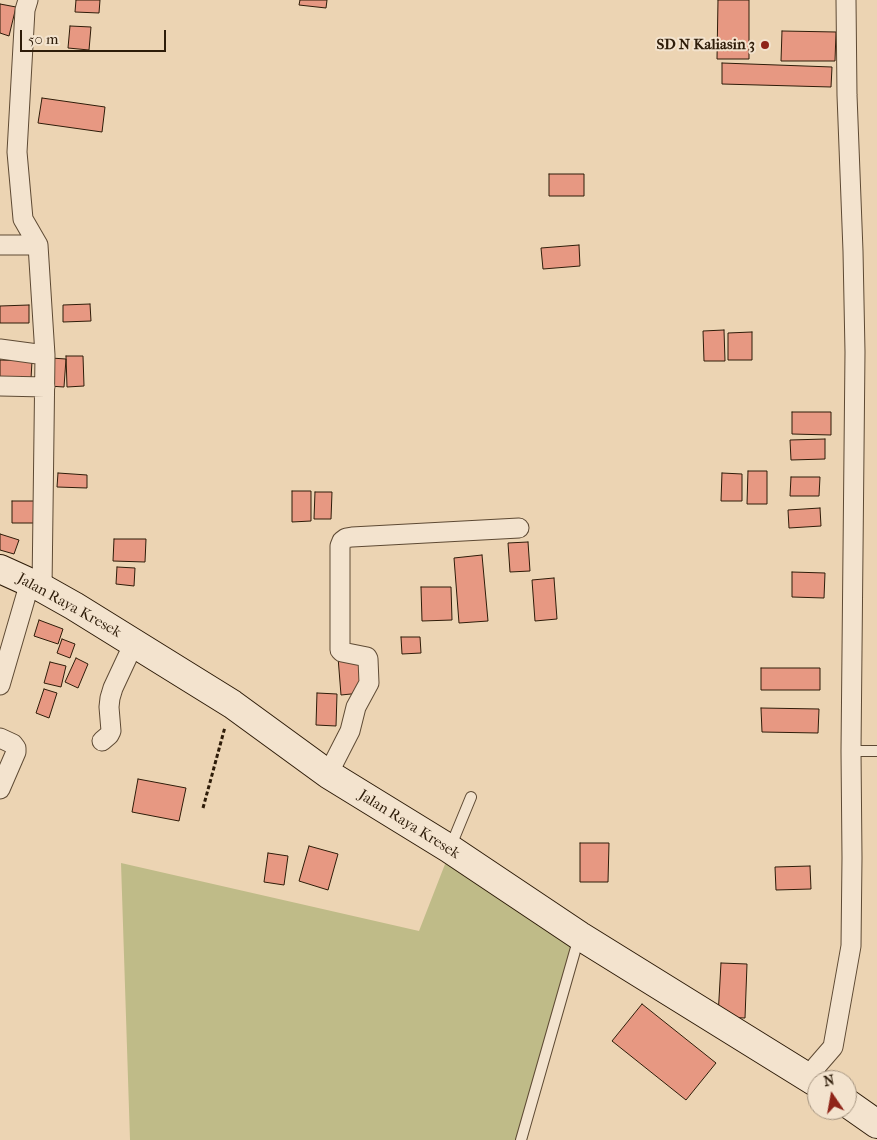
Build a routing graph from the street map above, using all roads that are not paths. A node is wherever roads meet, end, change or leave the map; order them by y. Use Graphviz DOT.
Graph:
graph roads {
  1 [pos="28,0"];
  2 [pos="846,0"];
  3 [pos="0,245"];
  4 [pos="38,245"];
  5 [pos="0,349"];
  6 [pos="45,355"];
  7 [pos="0,386"];
  8 [pos="45,386"];
  9 [pos="518,528"];
  10 [pos="0,569"];
  11 [pos="36,585"];
  12 [pos="134,643"];
  13 [pos="0,685"];
  14 [pos="0,738"];
  15 [pos="102,742"];
  16 [pos="877,751"];
  17 [pos="851,752"];
  18 [pos="328,774"];
  19 [pos="0,788"];
  20 [pos="471,797"];
  21 [pos="450,849"];
  22 [pos="580,936"];
  23 [pos="818,1070"];
  24 [pos="807,1077"];
  25 [pos="857,1111"];
  26 [pos="877,1124"];
  27 [pos="521,1140"];
  1 -- 4 [label="street"];
  2 -- 17 [label="street"];
  3 -- 4 [label="street"];
  4 -- 6 [label="street"];
  5 -- 6 [label="street"];
  6 -- 8 [label="street"];
  7 -- 8 [label="street"];
  8 -- 11 [label="street"];
  9 -- 18 [label="street"];
  10 -- 11 [label="main road, Jalan Raya Kresek"];
  11 -- 12 [label="main road, Jalan Raya Kresek"];
  11 -- 13 [label="street"];
  12 -- 15 [label="street"];
  12 -- 18 [label="main road, Jalan Raya Kresek"];
  14 -- 19 [label="street"];
  16 -- 17 [label="lane"];
  17 -- 23 [label="street"];
  18 -- 21 [label="main road, Jalan Raya Kresek"];
  20 -- 21 [label="lane"];
  21 -- 22 [label="main road, Jalan Raya Kresek"];
  22 -- 24 [label="main road, Jalan Raya Kresek"];
  22 -- 27 [label="lane"];
  25 -- 26 [label="main road"];
}
